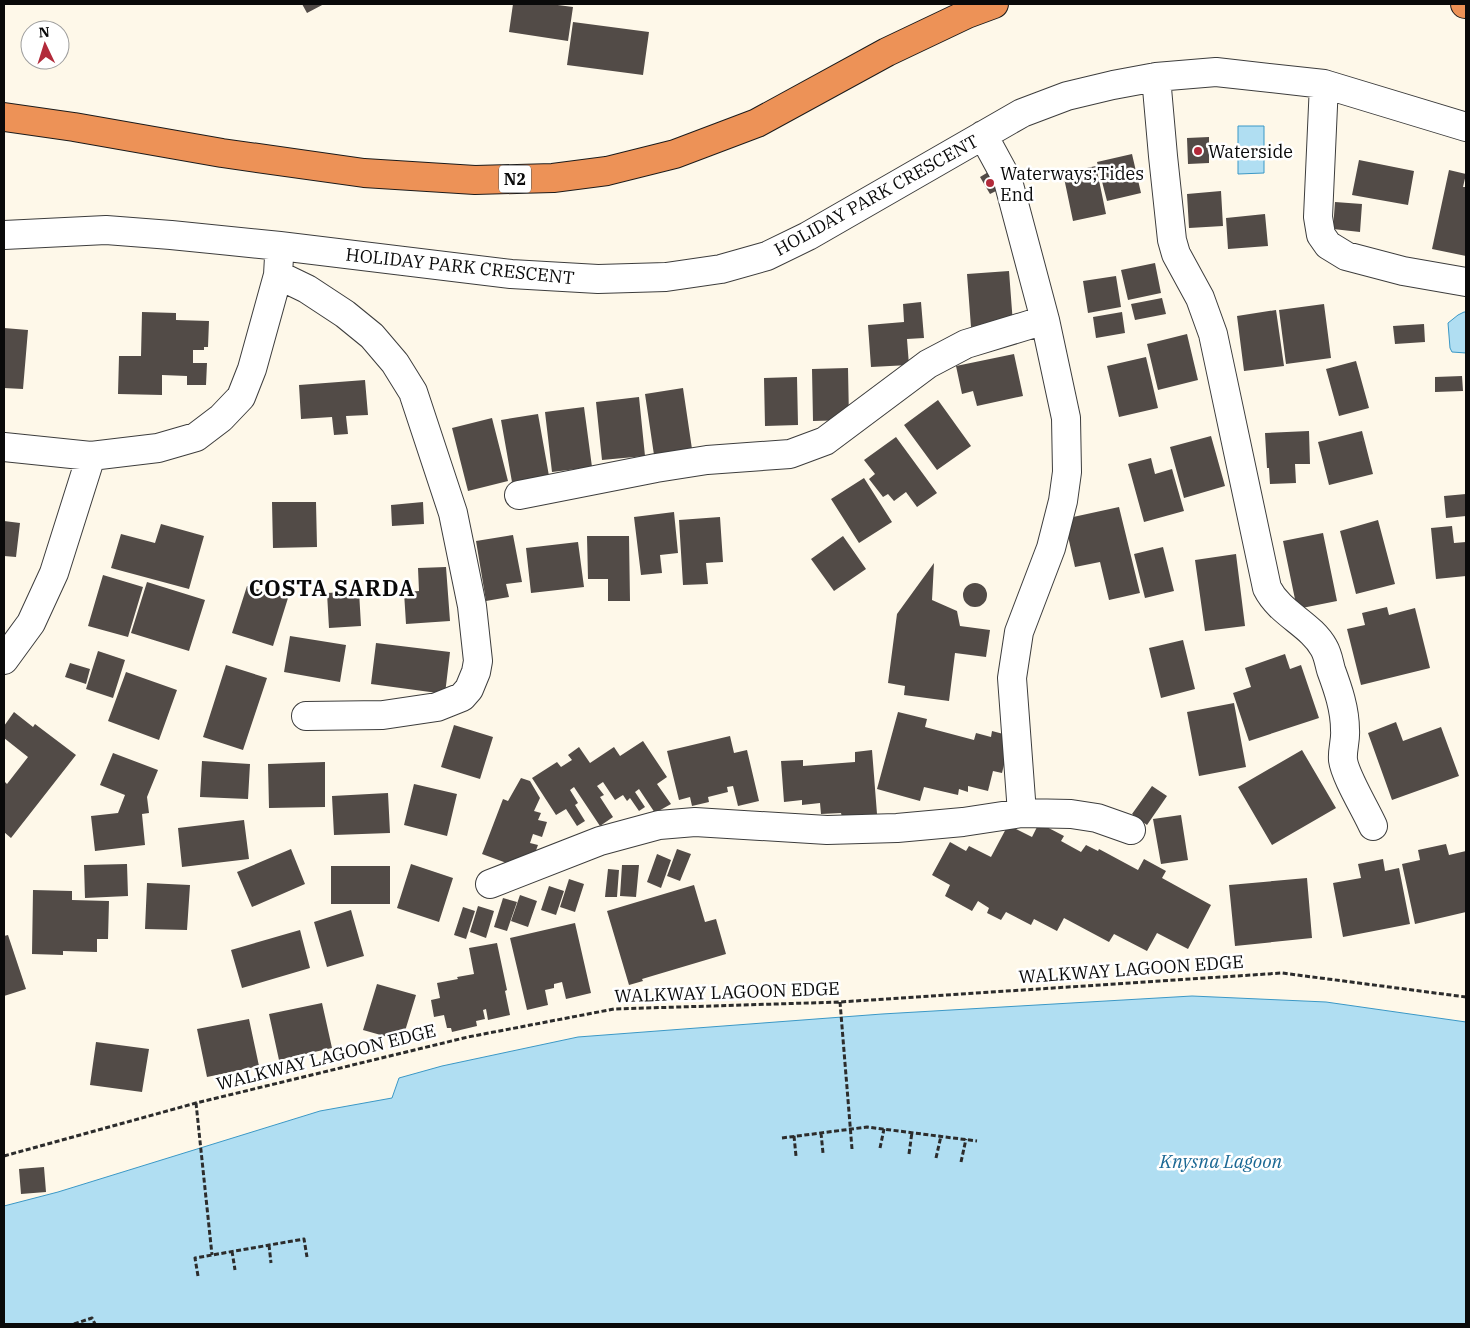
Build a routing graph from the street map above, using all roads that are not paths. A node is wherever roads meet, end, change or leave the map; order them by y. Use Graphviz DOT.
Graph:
graph roads {
  1 [pos="994,4"];
  2 [pos="1156,77"];
  3 [pos="1324,84"];
  4 [pos="4,117"];
  5 [pos="1466,128"];
  6 [pos="983,135"];
  7 [pos="4,235"];
  8 [pos="280,246"];
  9 [pos="278,275"];
  10 [pos="1466,282"];
  11 [pos="1045,320"];
  12 [pos="4,447"];
  13 [pos="91,456"];
  14 [pos="519,495"];
  15 [pos="4,660"];
  16 [pos="306,716"];
  17 [pos="1022,814"];
  18 [pos="1374,826"];
  19 [pos="1131,830"];
  20 [pos="490,884"];
  1 -- 4 [label="highway, N2"];
  2 -- 3 [label="street, HOLIDAY PARK CRESCENT"];
  2 -- 6 [label="street, HOLIDAY PARK CRESCENT"];
  2 -- 18 [label="street"];
  3 -- 5 [label="street, HOLIDAY PARK CRESCENT"];
  3 -- 10 [label="street"];
  6 -- 8 [label="street, HOLIDAY PARK CRESCENT"];
  6 -- 11 [label="street"];
  7 -- 8 [label="street, HOLIDAY PARK CRESCENT"];
  8 -- 9 [label="street"];
  9 -- 13 [label="street"];
  9 -- 16 [label="street"];
  11 -- 14 [label="street"];
  11 -- 17 [label="street"];
  12 -- 13 [label="street"];
  13 -- 15 [label="street"];
  17 -- 19 [label="street"];
  17 -- 20 [label="street"];
}
